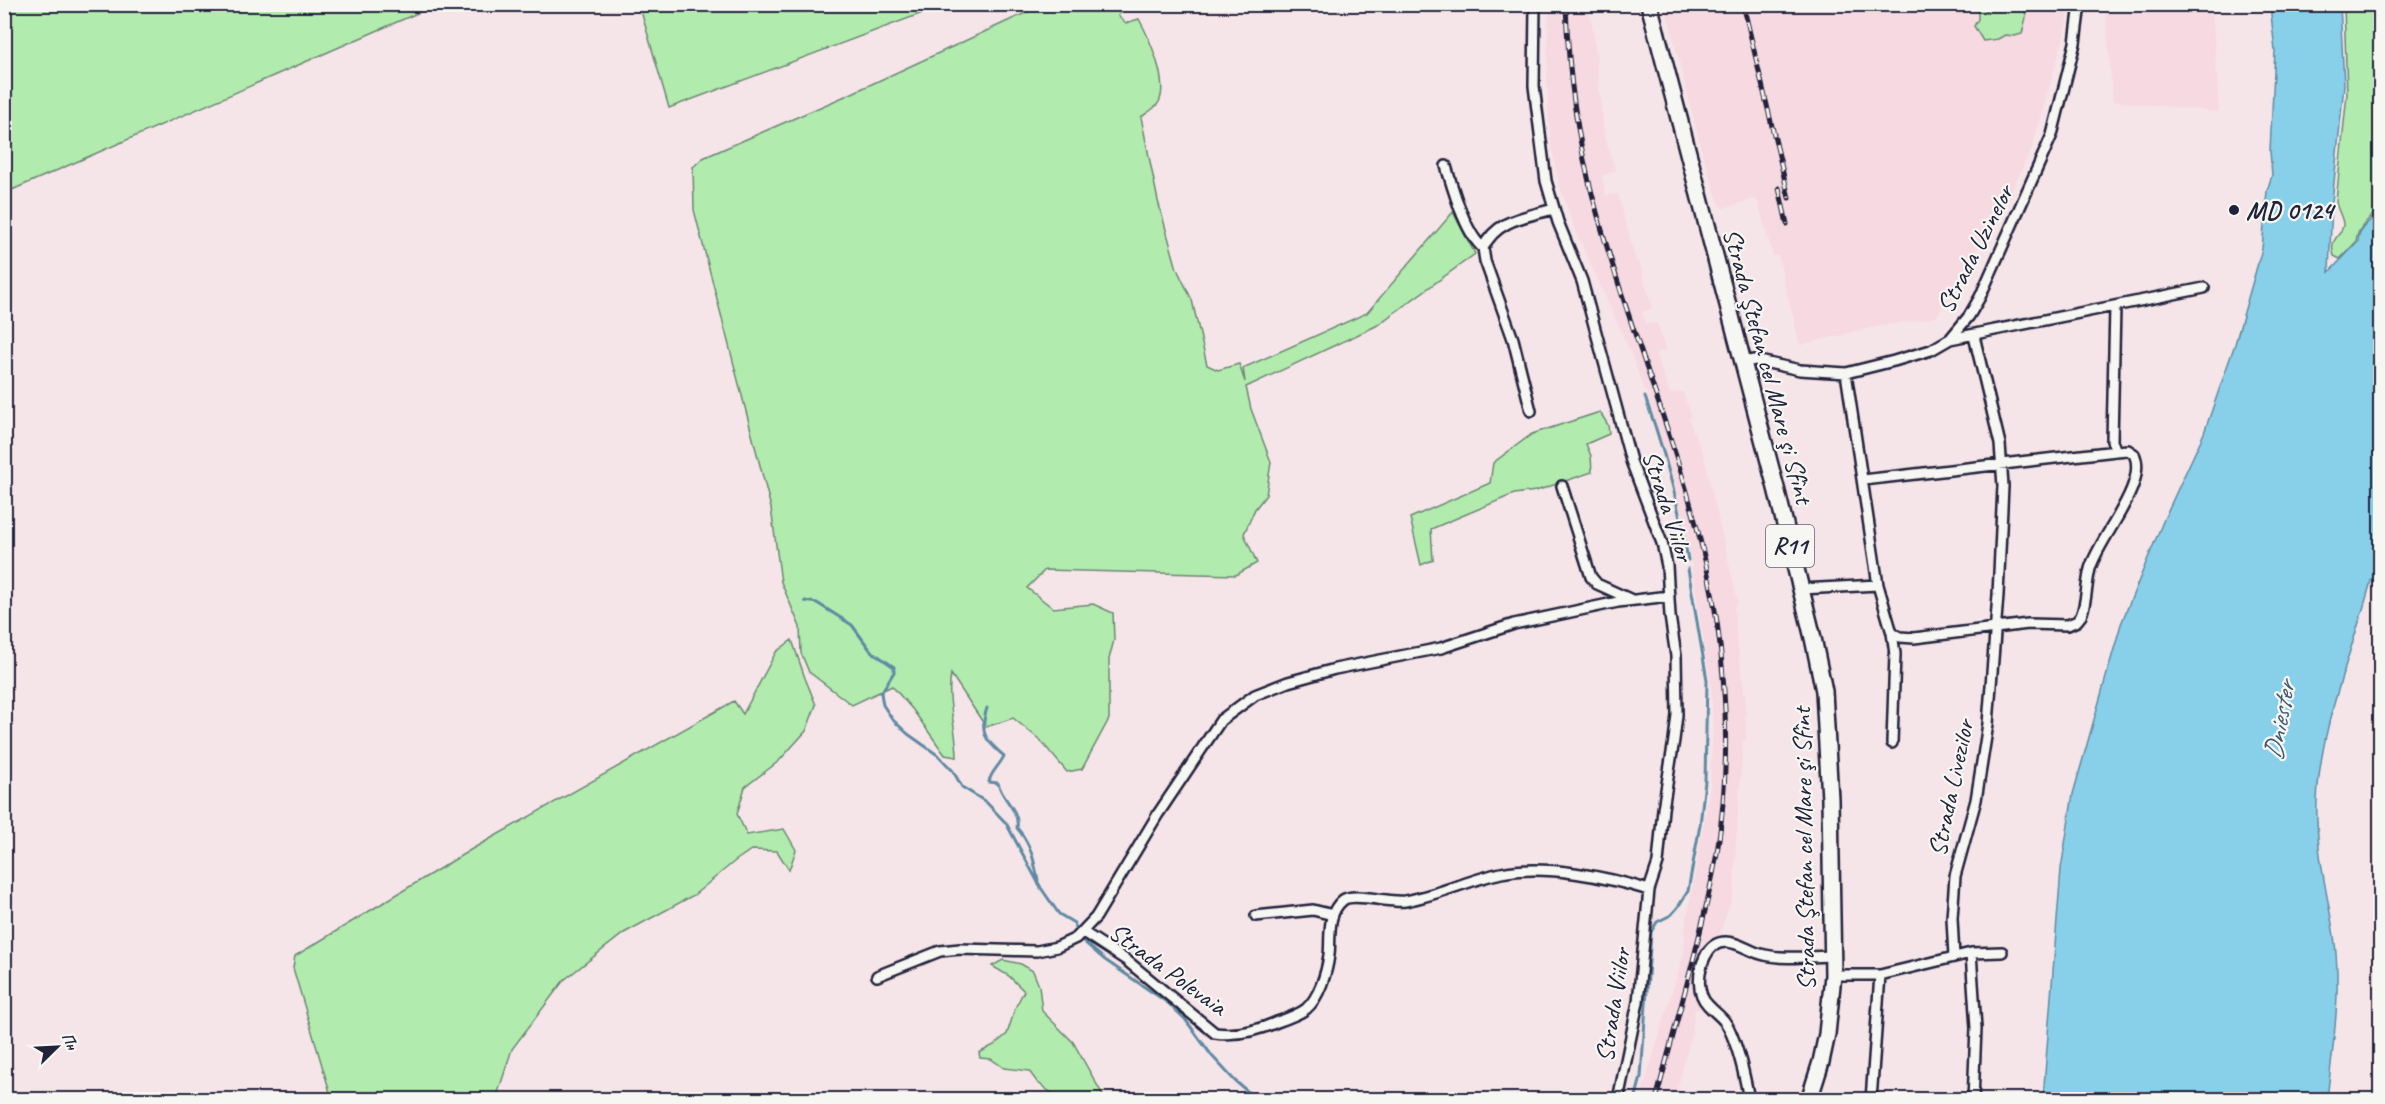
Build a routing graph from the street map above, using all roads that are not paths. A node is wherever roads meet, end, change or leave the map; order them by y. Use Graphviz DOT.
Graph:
graph roads {
  1 [pos="1535,4"];
  2 [pos="1649,4"];
  3 [pos="2080,4"];
  4 [pos="1446,166"];
  5 [pos="1554,209"];
  6 [pos="1483,248"];
  7 [pos="2204,288"];
  8 [pos="2115,307"];
  9 [pos="1974,336"];
  10 [pos="1950,339"];
  11 [pos="1743,362"];
  12 [pos="1846,373"];
  13 [pos="1532,411"];
  14 [pos="2116,451"];
  15 [pos="2001,462"];
  16 [pos="1863,480"];
  17 [pos="1562,486"];
  18 [pos="1878,585"];
  19 [pos="1801,589"];
  20 [pos="1669,596"];
  21 [pos="1632,600"];
  22 [pos="1994,629"];
  23 [pos="1892,633"];
  24 [pos="1892,743"];
  25 [pos="1649,890"];
  26 [pos="1333,915"];
  27 [pos="1256,916"];
  28 [pos="1083,932"];
  29 [pos="2002,952"];
  30 [pos="1971,953"];
  31 [pos="1834,956"];
  32 [pos="1954,957"];
  33 [pos="1833,975"];
  34 [pos="1880,975"];
  35 [pos="877,976"];
  36 [pos="1618,1100"];
  37 [pos="1749,1100"];
  38 [pos="1809,1100"];
  39 [pos="1870,1100"];
  40 [pos="1973,1100"];
  1 -- 5 [label="street, Strada Viilor"];
  2 -- 11 [label="main road, Strada Ştefan cel Mare şi Sfînt / R11"];
  3 -- 10 [label="street, Strada Uzinelor"];
  4 -- 6 [label="street"];
  5 -- 6 [label="street"];
  5 -- 20 [label="street, Strada Viilor"];
  6 -- 13 [label="street"];
  7 -- 8 [label="street"];
  8 -- 9 [label="street"];
  8 -- 14 [label="street"];
  9 -- 10 [label="street"];
  9 -- 15 [label="street, Strada Livezilor"];
  10 -- 12 [label="street, Strada Uzinelor"];
  11 -- 12 [label="street, Strada Uzinelor"];
  11 -- 19 [label="main road, Strada Ştefan cel Mare şi Sfînt / R11"];
  12 -- 16 [label="street"];
  14 -- 15 [label="street"];
  14 -- 22 [label="street"];
  15 -- 16 [label="street"];
  15 -- 22 [label="street, Strada Livezilor"];
  16 -- 18 [label="street"];
  17 -- 21 [label="street"];
  18 -- 19 [label="street"];
  18 -- 23 [label="street"];
  19 -- 31 [label="main road, Strada Ştefan cel Mare şi Sfînt / R11"];
  20 -- 21 [label="street"];
  20 -- 25 [label="street, Strada Viilor"];
  21 -- 28 [label="street"];
  22 -- 23 [label="street"];
  22 -- 32 [label="street, Strada Livezilor"];
  23 -- 24 [label="street"];
  25 -- 26 [label="street"];
  25 -- 36 [label="street, Strada Viilor"];
  26 -- 27 [label="street"];
  26 -- 28 [label="street, Strada Polevaia"];
  28 -- 35 [label="street"];
  29 -- 30 [label="street"];
  30 -- 32 [label="street"];
  30 -- 40 [label="street"];
  31 -- 33 [label="main road, Strada Ştefan cel Mare şi Sfînt / R11"];
  31 -- 37 [label="street"];
  32 -- 34 [label="street"];
  33 -- 34 [label="street"];
  33 -- 38 [label="main road, Strada Ştefan cel Mare şi Sfînt / R11"];
  34 -- 39 [label="street"];
}
